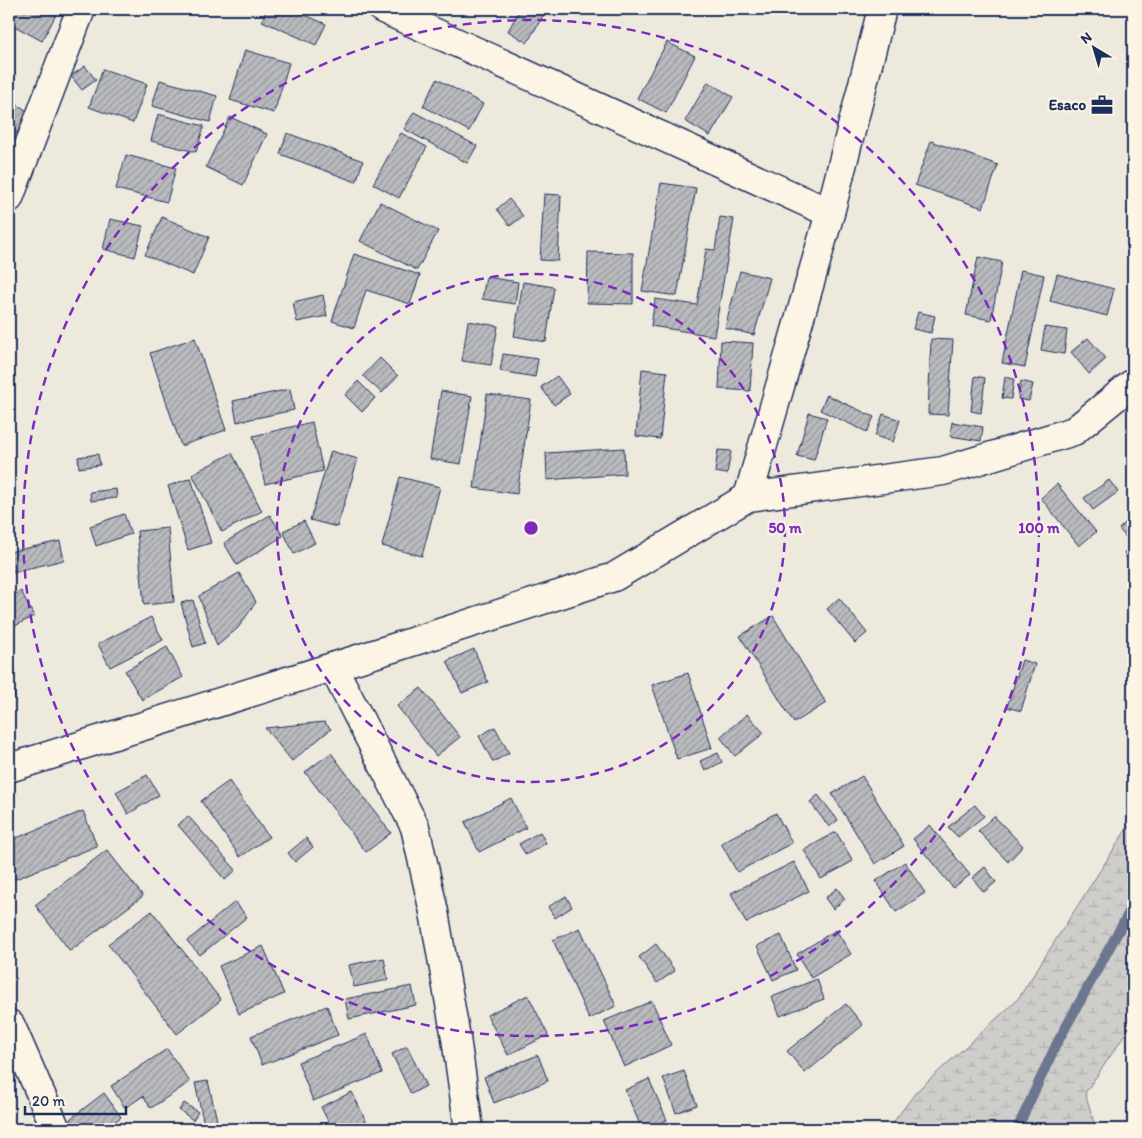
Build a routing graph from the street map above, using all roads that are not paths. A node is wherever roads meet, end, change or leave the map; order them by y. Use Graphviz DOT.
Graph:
graph roads {
  1 [pos="81,9"];
  2 [pos="383,9"];
  3 [pos="882,9"];
  4 [pos="9,198"];
  5 [pos="830,213"];
  6 [pos="1133,383"];
  7 [pos="748,497"];
  8 [pos="333,667"];
  9 [pos="9,768"];
  10 [pos="9,1024"];
  11 [pos="56,1129"];
  12 [pos="469,1129"];
  1 -- 4 [label="street"];
  2 -- 5 [label="street"];
  3 -- 5 [label="street"];
  5 -- 7 [label="street"];
  6 -- 7 [label="street"];
  7 -- 8 [label="street"];
  8 -- 9 [label="street"];
  8 -- 12 [label="street"];
  10 -- 11 [label="street"];
}
